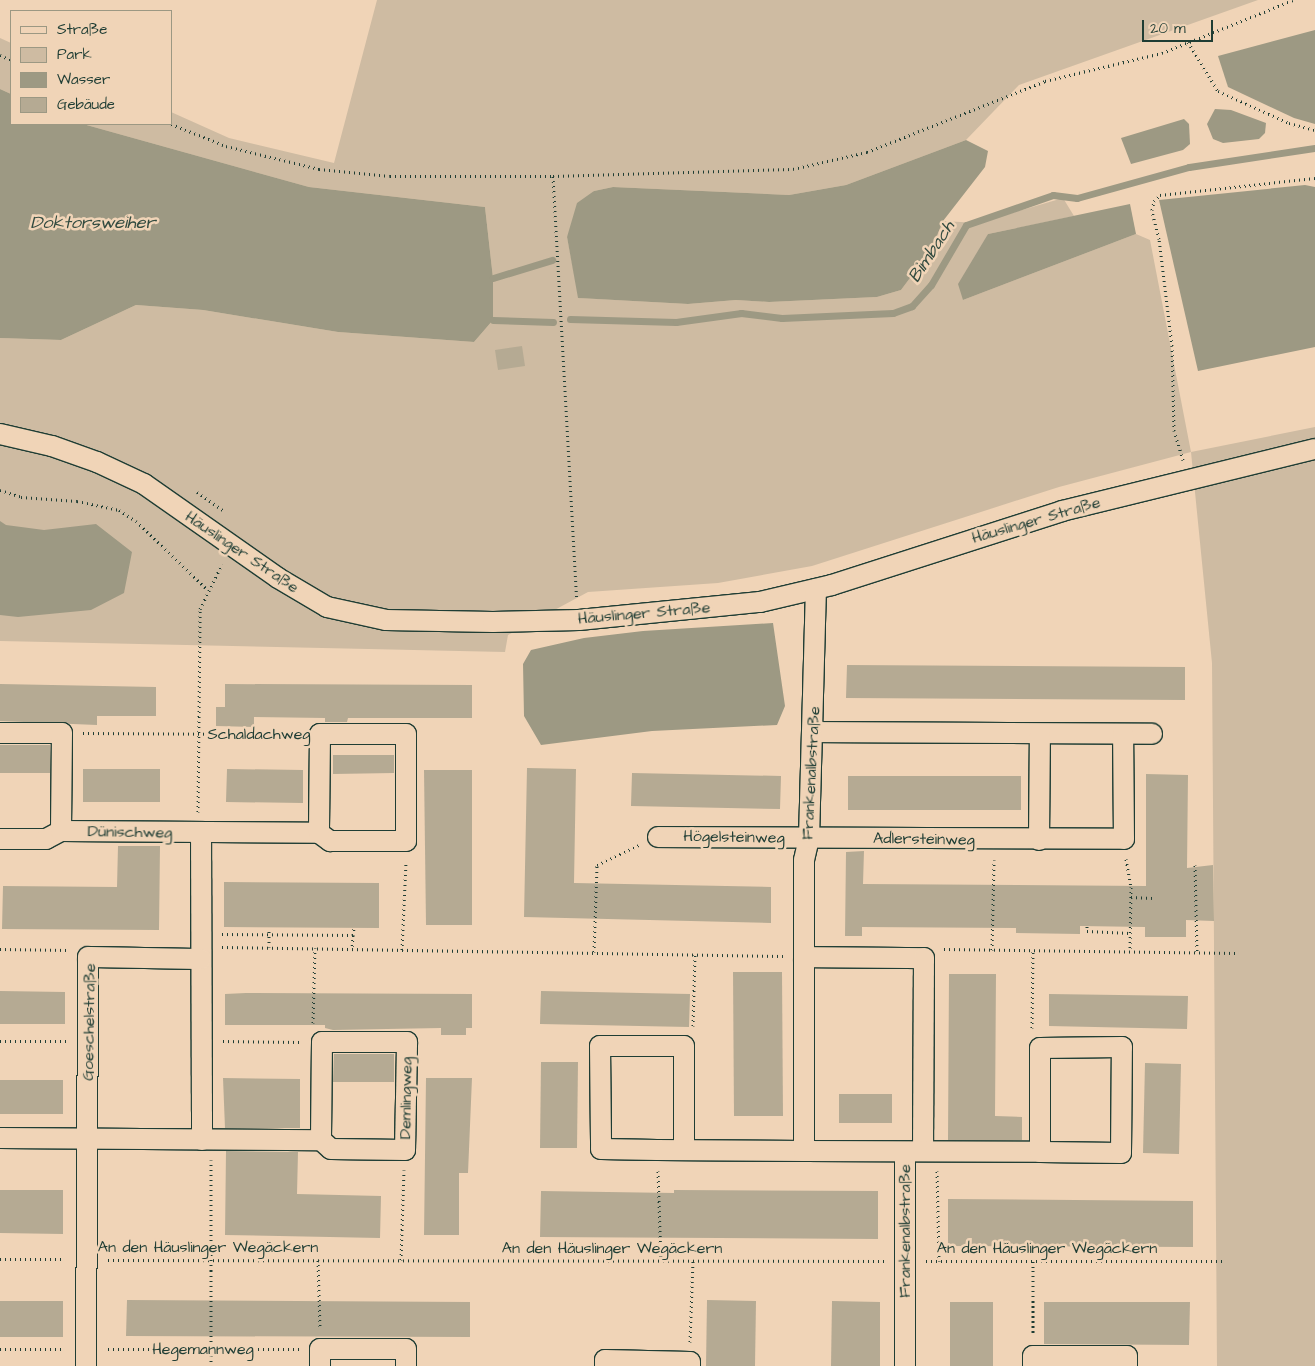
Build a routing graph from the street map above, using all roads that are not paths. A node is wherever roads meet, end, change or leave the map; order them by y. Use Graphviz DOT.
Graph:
graph roads {
  1 [pos="0,434"];
  2 [pos="1315,449"];
  3 [pos="816,589"];
  4 [pos="814,732"];
  5 [pos="0,733"];
  6 [pos="1040,734"];
  7 [pos="1123,734"];
  8 [pos="1152,734"];
  9 [pos="61,831"];
  10 [pos="200,833"];
  11 [pos="319,833"];
  12 [pos="658,837"];
  13 [pos="0,838"];
  14 [pos="809,838"];
  15 [pos="1039,840"];
  16 [pos="201,946"];
  17 [pos="804,957"];
  18 [pos="0,1138"];
  19 [pos="87,1139"];
  20 [pos="207,1140"];
  21 [pos="321,1140"];
  22 [pos="684,1150"];
  23 [pos="804,1151"];
  24 [pos="921,1152"];
  25 [pos="1040,1152"];
  26 [pos="86,1358"];
  27 [pos="320,1358"];
  28 [pos="1033,1361"];
  29 [pos="690,1364"];
  30 [pos="406,1366"];
  31 [pos="605,1366"];
  32 [pos="906,1366"];
  33 [pos="1127,1366"];
  1 -- 3 [label="street, Häuslinger Straße"];
  2 -- 3 [label="street, Häuslinger Straße"];
  3 -- 4 [label="street, Frankenalbstraße"];
  4 -- 6 [label="street"];
  4 -- 14 [label="street, Frankenalbstraße"];
  5 -- 9 [label="street"];
  6 -- 7 [label="street"];
  6 -- 15 [label="street"];
  7 -- 8 [label="street"];
  7 -- 15 [label="street, Adlersteinweg"];
  9 -- 10 [label="street, Dünischweg"];
  9 -- 13 [label="street, Dünischweg"];
  10 -- 11 [label="street"];
  10 -- 16 [label="street"];
  11 -- 11 [label="street, Schaldachweg"];
  12 -- 14 [label="street, Högelsteinweg"];
  14 -- 15 [label="street, Adlersteinweg"];
  14 -- 17 [label="street, Frankenalbstraße"];
  16 -- 19 [label="street, Goeschelstraße"];
  16 -- 20 [label="street"];
  17 -- 23 [label="street, Frankenalbstraße"];
  17 -- 24 [label="street, Frankenalbstraße"];
  18 -- 19 [label="street"];
  19 -- 20 [label="street"];
  19 -- 26 [label="street, Goeschelstraße"];
  20 -- 21 [label="street, Demlingweg"];
  21 -- 21 [label="street, Demlingweg"];
  22 -- 22 [label="street"];
  22 -- 23 [label="street"];
  23 -- 24 [label="street, Frankenalbstraße"];
  24 -- 25 [label="street"];
  24 -- 32 [label="street, Frankenalbstraße"];
  25 -- 25 [label="street"];
  27 -- 30 [label="street"];
  28 -- 33 [label="street"];
  29 -- 31 [label="street"];
}
